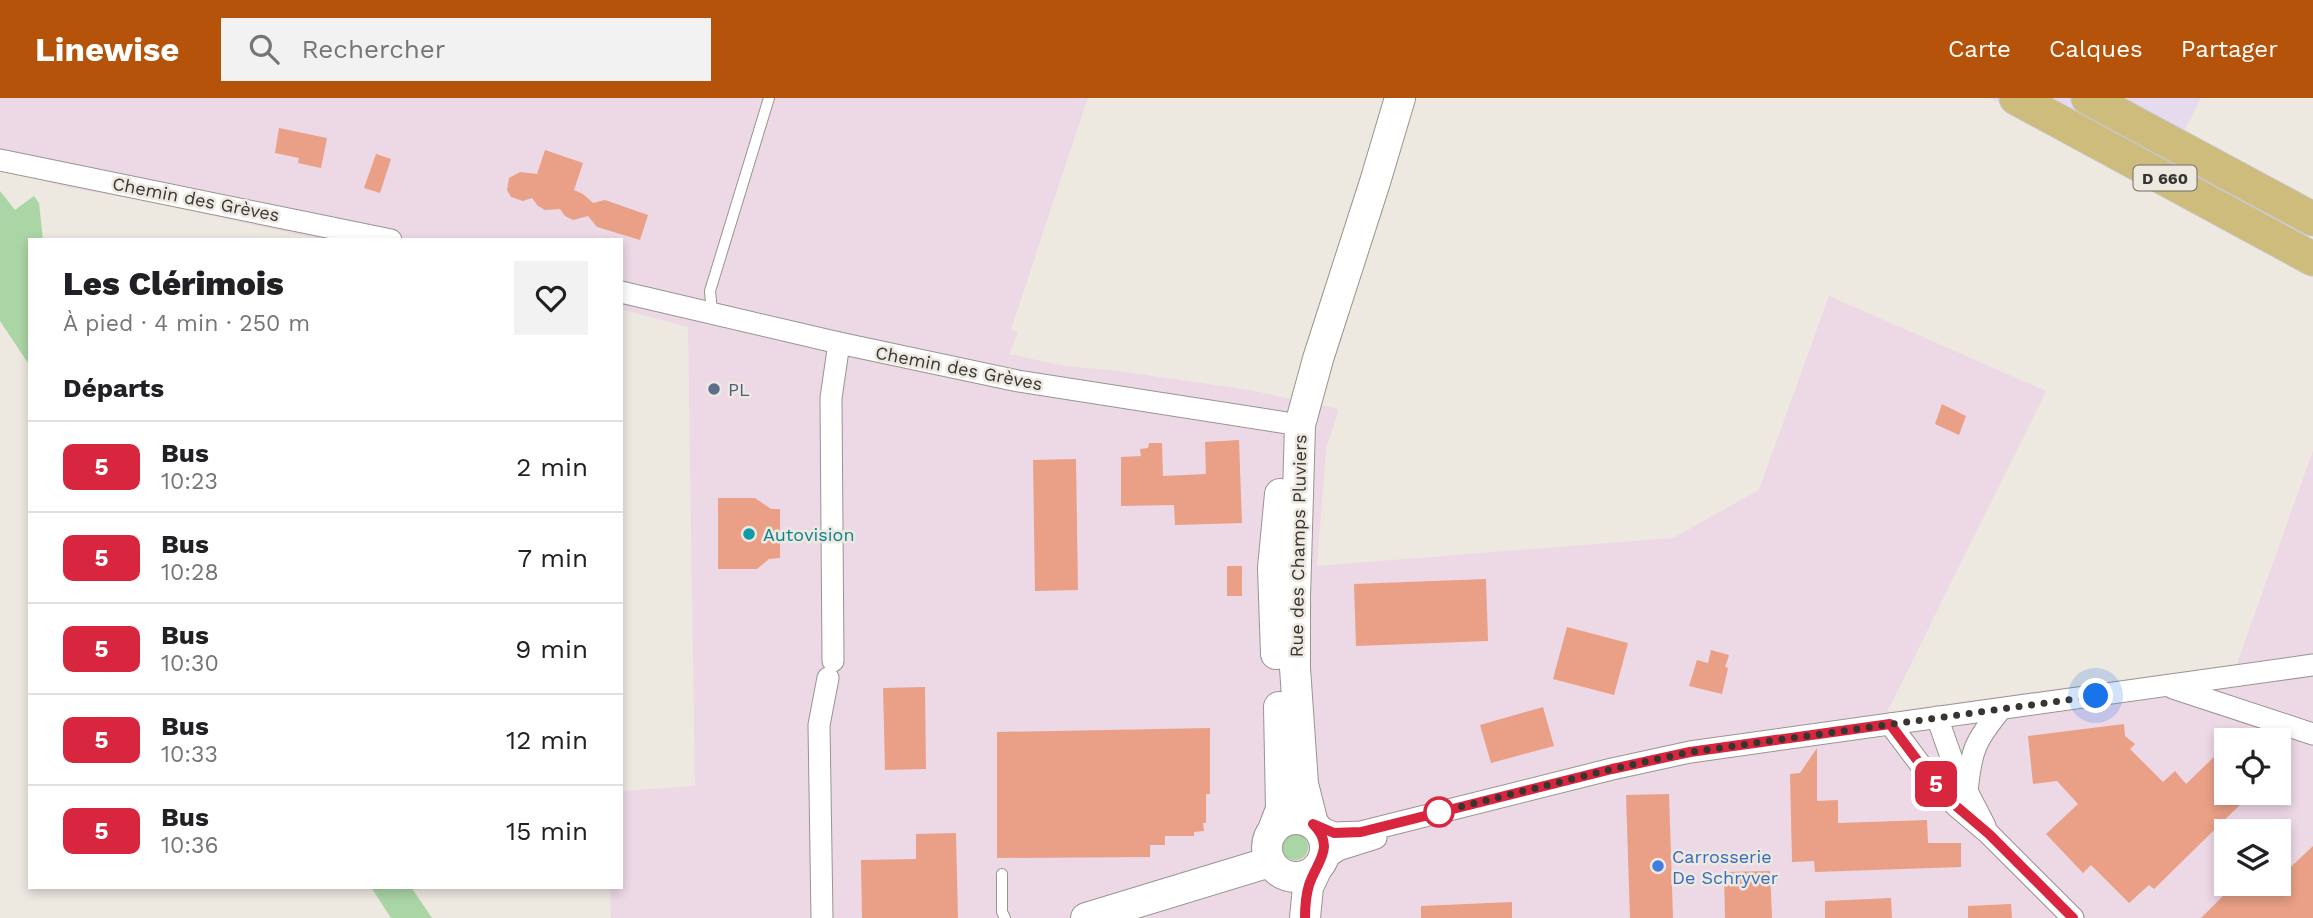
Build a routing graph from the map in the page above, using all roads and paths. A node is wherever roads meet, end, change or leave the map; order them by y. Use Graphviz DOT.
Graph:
graph roads {
  1 [pos="769,98"];
  2 [pos="1399,98"];
  3 [pos="1406,98"];
  4 [pos="2017,98"];
  5 [pos="2088,98"];
  6 [pos="0,160"];
  7 [pos="1376,182"];
  8 [pos="2313,219"];
  9 [pos="381,238"];
  10 [pos="2313,259"];
  11 [pos="623,292"];
  12 [pos="712,313"];
  13 [pos="839,343"];
  14 [pos="1300,425"];
  15 [pos="2313,664"];
  16 [pos="2167,686"];
  17 [pos="2001,709"];
  18 [pos="1937,718"];
  19 [pos="1890,724"];
  20 [pos="2313,734"];
  21 [pos="1528,789"];
  22 [pos="1967,792"];
  23 [pos="1313,824"];
  24 [pos="1273,830"];
  25 [pos="1989,834"];
  26 [pos="1319,865"];
  27 [pos="1274,866"];
  28 [pos="1002,874"];
  29 [pos="822,918"];
  30 [pos="1004,918"];
  31 [pos="1086,918"];
  32 [pos="1291,918"];
  33 [pos="1305,918"];
  34 [pos="2073,918"];
  1 -- 12 [label="lane"];
  2 -- 7 [label="street"];
  3 -- 7 [label="street"];
  4 -- 10 [label="main road, D 660"];
  5 -- 8 [label="main road, D 660"];
  6 -- 9 [label="street, Chemin des Grèves"];
  7 -- 14 [label="street"];
  11 -- 12 [label="street, Chemin des Grèves"];
  12 -- 13 [label="street, Chemin des Grèves"];
  13 -- 14 [label="street, Chemin des Grèves"];
  13 -- 29 [label="street"];
  14 -- 23 [label="street, Rue des Champs Pluviers"];
  14 -- 24 [label="street, Rue des Champs Pluviers"];
  15 -- 16 [label="street"];
  16 -- 17 [label="street"];
  16 -- 20 [label="street"];
  17 -- 18 [label="street"];
  17 -- 22 [label="street"];
  18 -- 19 [label="street"];
  18 -- 22 [label="street"];
  19 -- 21 [label="street"];
  19 -- 25 [label="street"];
  21 -- 23 [label="street"];
  21 -- 26 [label="street"];
  22 -- 25 [label="street"];
  23 -- 24 [label="street"];
  23 -- 26 [label="street"];
  24 -- 27 [label="street"];
  25 -- 34 [label="street"];
  26 -- 27 [label="street"];
  26 -- 33 [label="street"];
  27 -- 31 [label="street"];
  27 -- 32 [label="street"];
  28 -- 30 [label="lane"];
}
